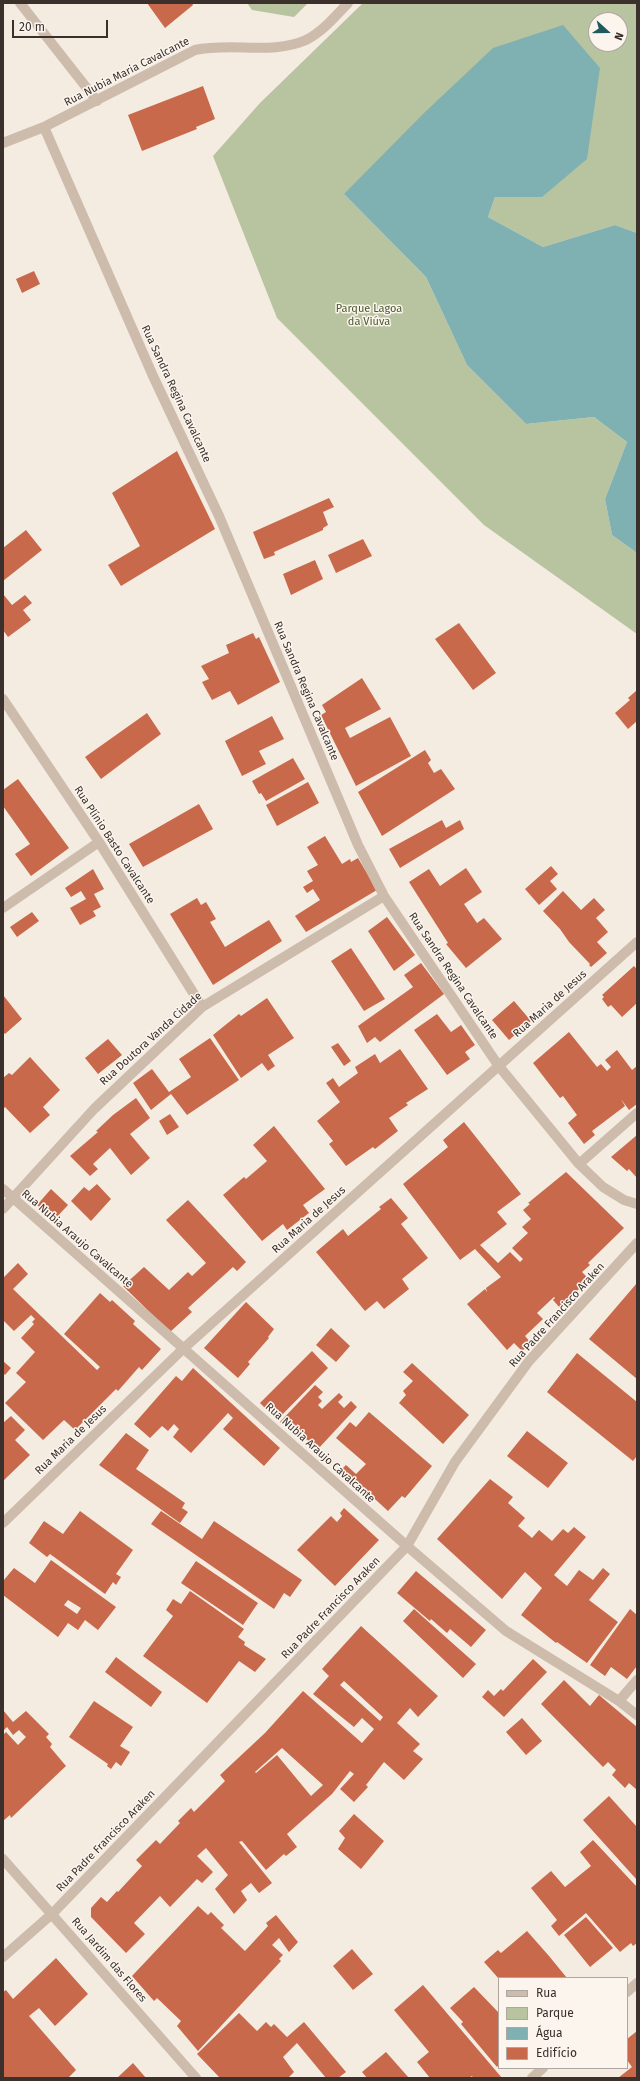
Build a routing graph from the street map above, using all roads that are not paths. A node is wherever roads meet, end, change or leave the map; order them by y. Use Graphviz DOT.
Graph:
graph roads {
  1 [pos="20,3"];
  2 [pos="348,3"];
  3 [pos="97,101"];
  4 [pos="44,127"];
  5 [pos="3,143"];
  6 [pos="3,698"];
  7 [pos="99,842"];
  8 [pos="384,896"];
  9 [pos="3,908"];
  10 [pos="637,942"];
  11 [pos="202,1007"];
  12 [pos="498,1065"];
  13 [pos="637,1113"];
  14 [pos="579,1164"];
  15 [pos="3,1189"];
  16 [pos="13,1200"];
  17 [pos="637,1204"];
  18 [pos="3,1209"];
  19 [pos="637,1243"];
  20 [pos="184,1348"];
  21 [pos="3,1523"];
  22 [pos="407,1546"];
  23 [pos="637,1680"];
  24 [pos="619,1701"];
  25 [pos="637,1714"];
  26 [pos="3,1859"];
  27 [pos="53,1914"];
  28 [pos="3,1957"];
  29 [pos="637,1982"];
  30 [pos="628,1991"];
  31 [pos="542,2069"];
  32 [pos="196,2078"];
  33 [pos="532,2078"];
  1 -- 3 [label="street"];
  2 -- 3 [label="street, Rua Nubia Maria Cavalcante"];
  3 -- 4 [label="street, Rua Nubia Maria Cavalcante"];
  4 -- 5 [label="street, Rua Nubia Maria Cavalcante"];
  4 -- 8 [label="street, Rua Sandra Regina Cavalcante"];
  6 -- 7 [label="street, Rua Plínio Basto Cavalcante"];
  7 -- 9 [label="street"];
  7 -- 11 [label="street, Rua Plínio Basto Cavalcante"];
  8 -- 11 [label="street, Rua Doutora Vanda Cidade"];
  8 -- 12 [label="street, Rua Sandra Regina Cavalcante"];
  10 -- 12 [label="street, Rua Maria de Jesus"];
  11 -- 16 [label="street, Rua Doutora Vanda Cidade"];
  12 -- 14 [label="street, Rua Sandra Regina Cavalcante"];
  12 -- 20 [label="street, Rua Maria de Jesus"];
  13 -- 14 [label="street"];
  14 -- 17 [label="street, Rua Sandra Regina Cavalcante"];
  15 -- 16 [label="street, Rua Nubia Araujo Cavalcante"];
  16 -- 18 [label="street, Rua Doutora Vanda Cidade"];
  16 -- 20 [label="street, Rua Nubia Araujo Cavalcante"];
  19 -- 22 [label="street, Rua Padre Francisco Araken"];
  20 -- 21 [label="street, Rua Maria de Jesus"];
  20 -- 22 [label="street, Rua Nubia Araujo Cavalcante"];
  22 -- 24 [label="street, Rua Nubia Araujo Cavalcante"];
  22 -- 27 [label="street, Rua Padre Francisco Araken"];
  23 -- 24 [label="street"];
  24 -- 25 [label="street, Rua Nubia Araujo Cavalcante"];
  26 -- 27 [label="street, Rua Jardim das Flores"];
  27 -- 28 [label="street, Rua Padre Francisco Araken"];
  27 -- 32 [label="street, Rua Jardim das Flores"];
  29 -- 30 [label="street"];
  31 -- 33 [label="street"];
}
